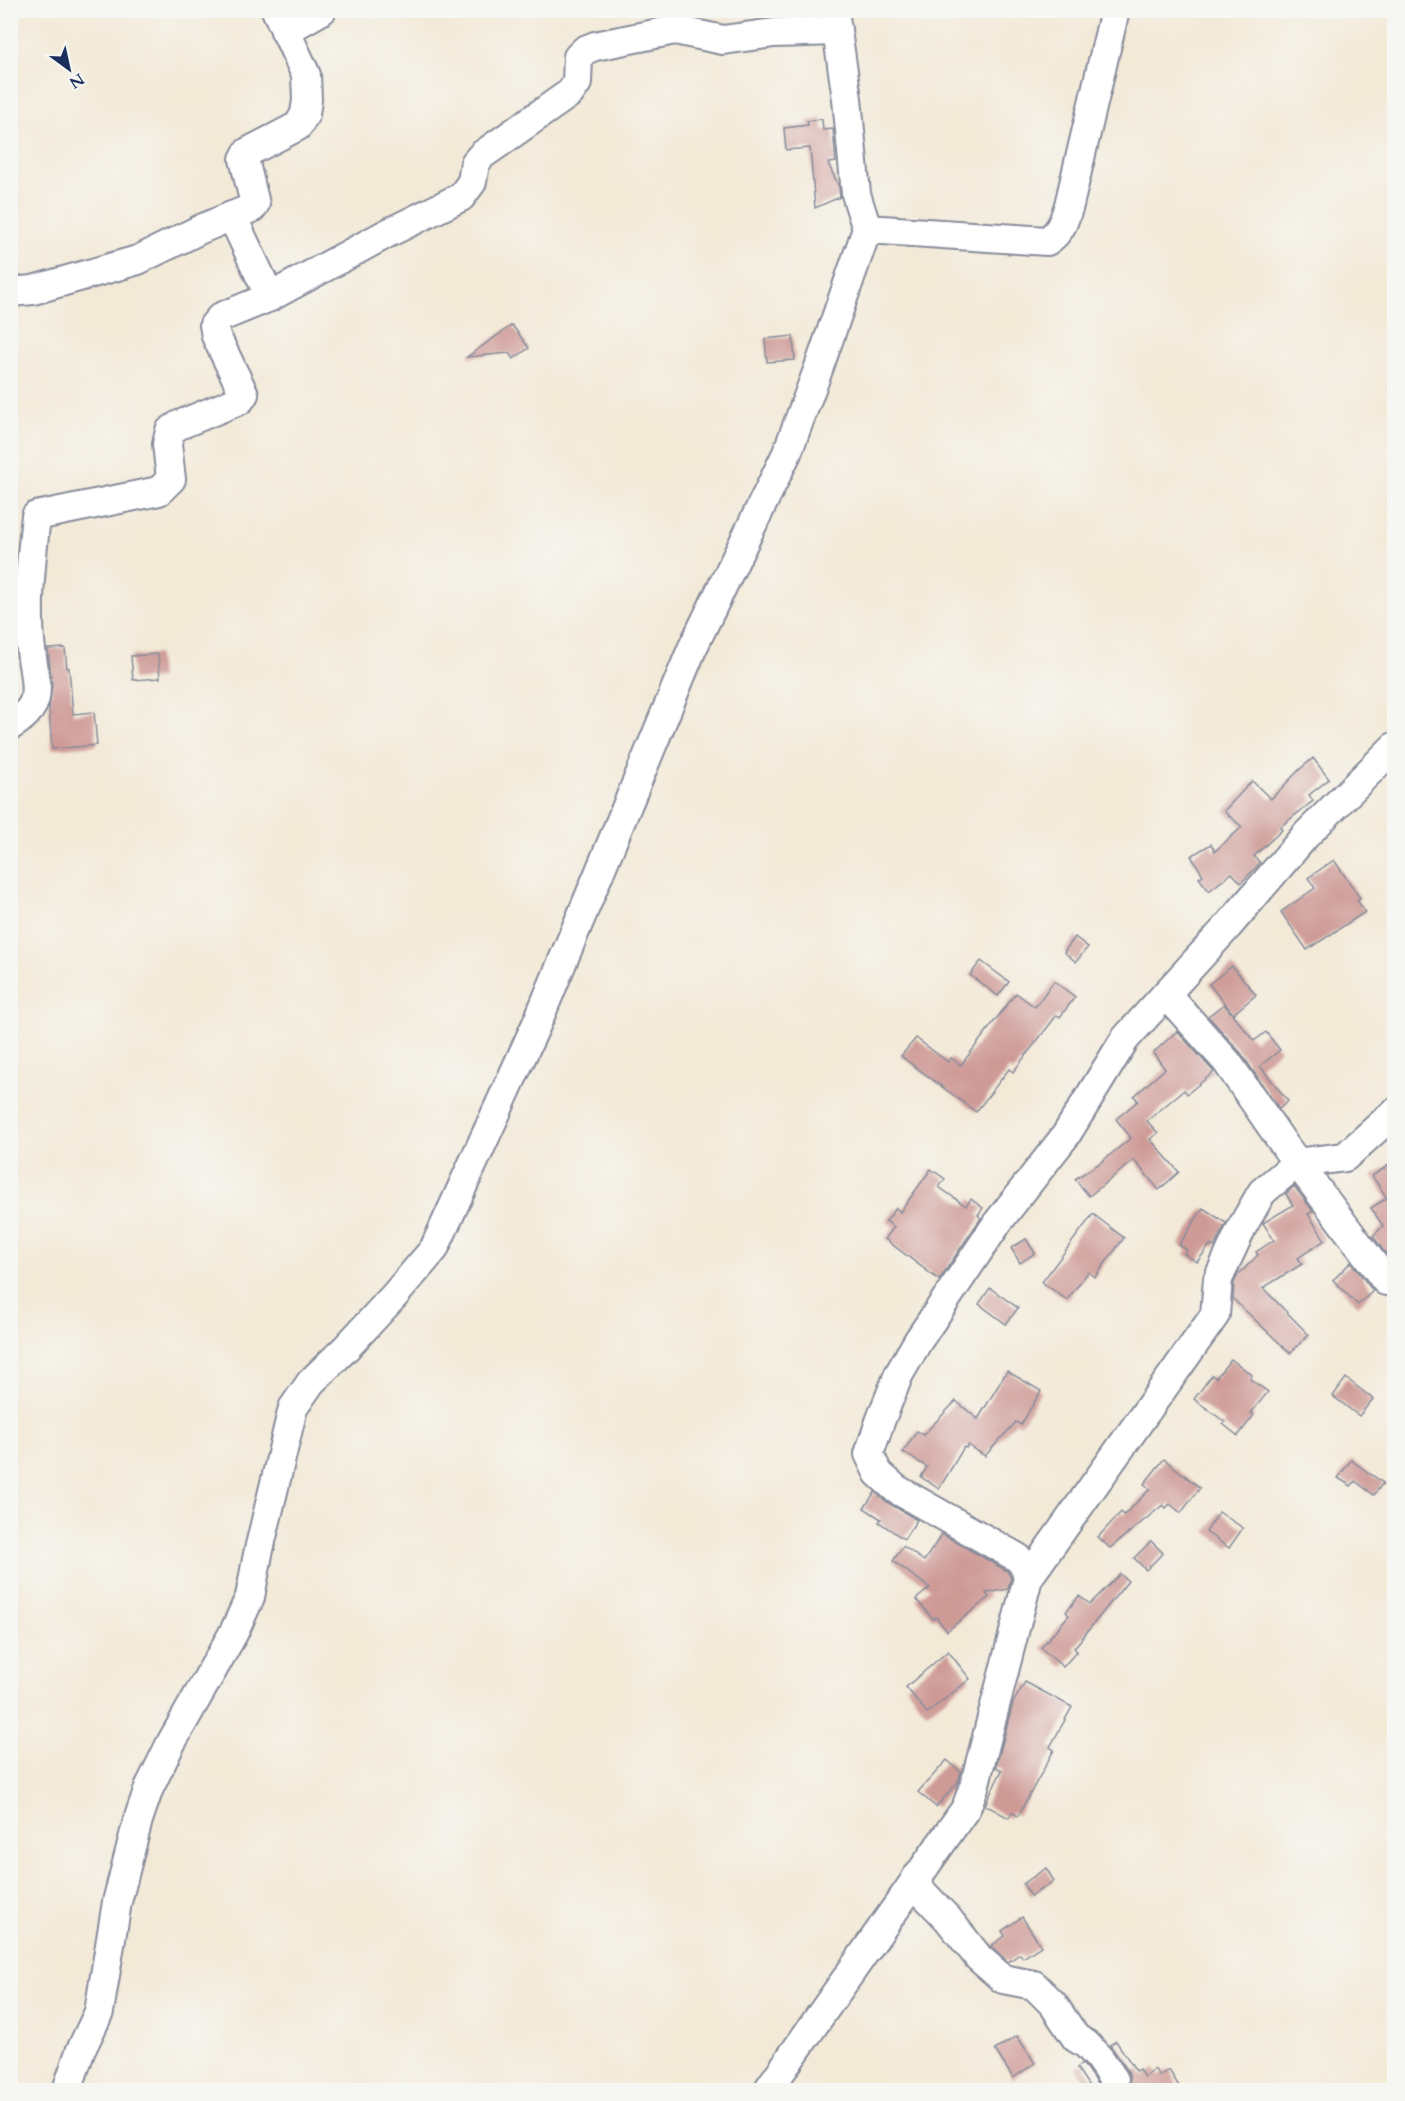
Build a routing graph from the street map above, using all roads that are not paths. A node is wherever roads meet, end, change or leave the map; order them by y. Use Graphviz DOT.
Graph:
graph roads {
  1 [pos="322,10"];
  2 [pos="1114,10"];
  3 [pos="280,21"];
  4 [pos="836,21"];
  5 [pos="232,216"];
  6 [pos="867,229"];
  7 [pos="10,292"];
  8 [pos="270,297"];
  9 [pos="10,726"];
  10 [pos="1395,747"];
  11 [pos="1166,994"];
  12 [pos="1395,1113"];
  13 [pos="1297,1163"];
  14 [pos="1386,1281"];
  15 [pos="1028,1578"];
  16 [pos="916,1878"];
  17 [pos="1114,2080"];
  18 [pos="67,2091"];
  19 [pos="768,2091"];
  1 -- 3 [label="street"];
  2 -- 6 [label="street"];
  3 -- 5 [label="street"];
  4 -- 6 [label="street"];
  4 -- 8 [label="street"];
  5 -- 7 [label="street"];
  5 -- 8 [label="street"];
  6 -- 18 [label="street"];
  8 -- 9 [label="street"];
  10 -- 11 [label="street"];
  11 -- 13 [label="street"];
  11 -- 15 [label="street"];
  12 -- 13 [label="street"];
  13 -- 14 [label="street"];
  13 -- 15 [label="street"];
  15 -- 16 [label="street"];
  16 -- 17 [label="street"];
  16 -- 19 [label="street"];
}
